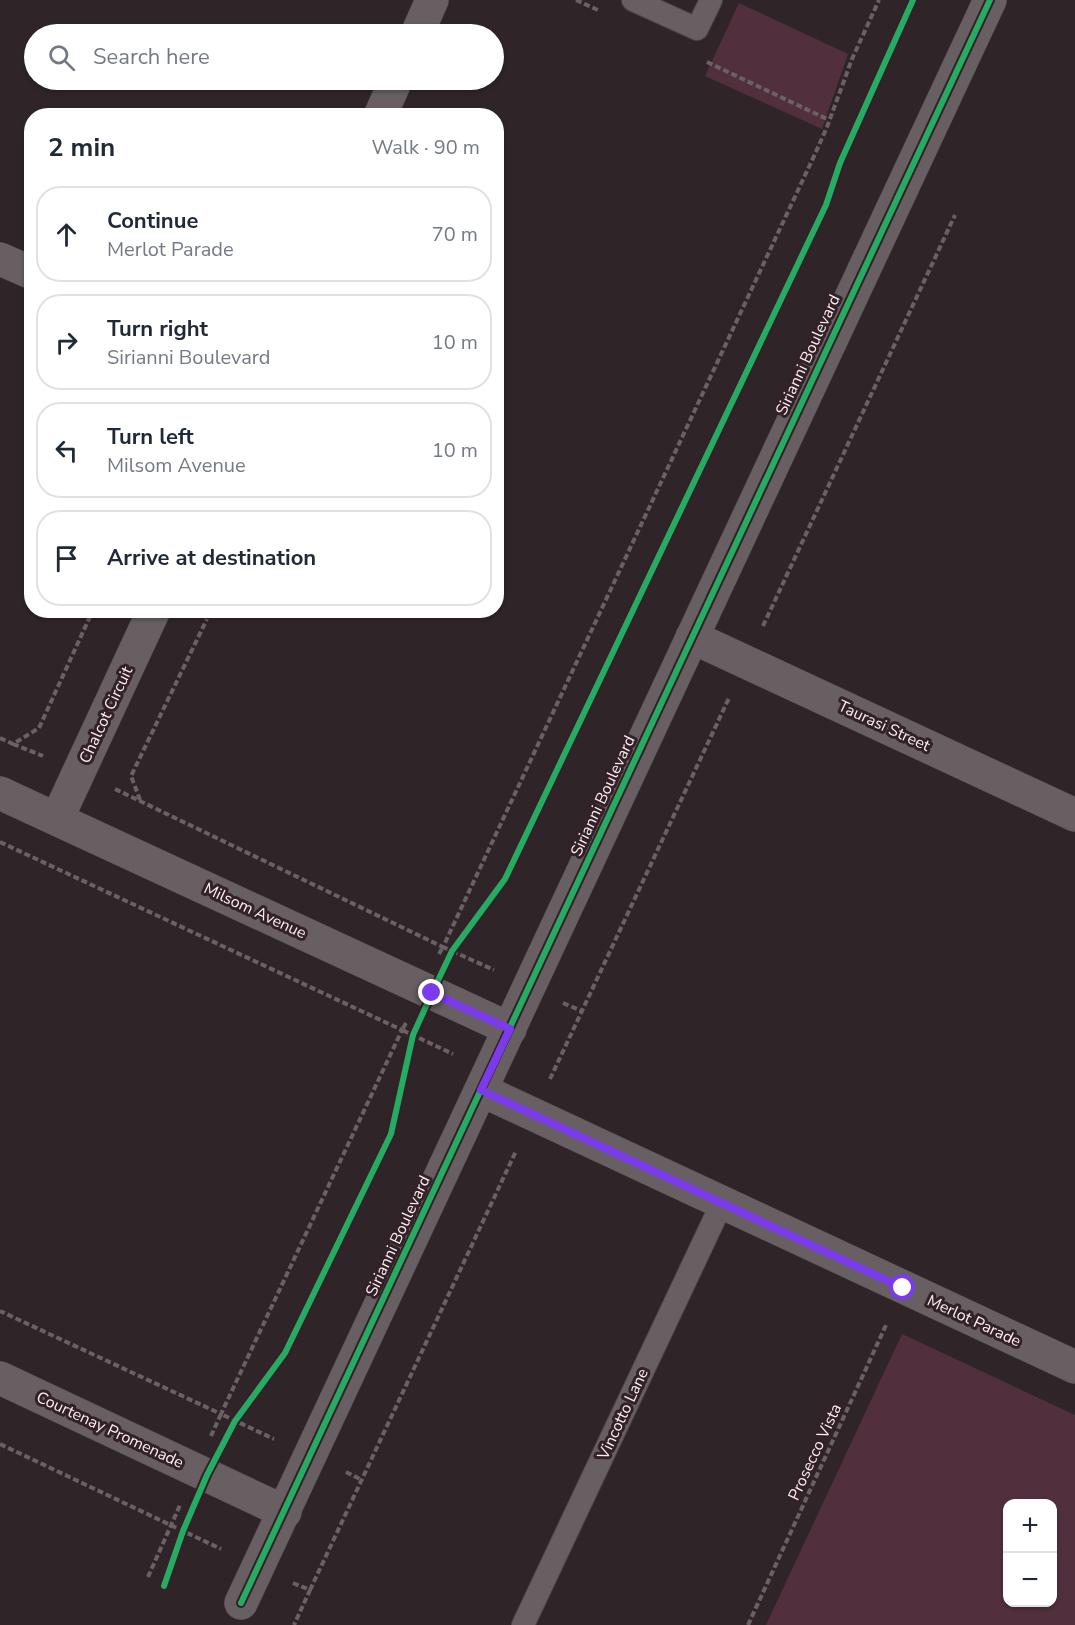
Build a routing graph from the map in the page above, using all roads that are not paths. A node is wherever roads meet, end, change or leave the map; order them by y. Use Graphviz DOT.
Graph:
graph roads {
  1 [pos="432,0"];
  2 [pos="633,0"];
  3 [pos="711,0"];
  4 [pos="990,0"];
  5 [pos="421,24"];
  6 [pos="392,90"];
  7 [pos="384,108"];
  8 [pos="0,259"];
  9 [pos="24,270"];
  10 [pos="150,618"];
  11 [pos="692,637"];
  12 [pos="0,793"];
  13 [pos="1075,815"];
  14 [pos="57,819"];
  15 [pos="510,1029"];
  16 [pos="481,1090"];
  17 [pos="722,1203"];
  18 [pos="1075,1367"];
  19 [pos="0,1378"];
  20 [pos="285,1512"];
  21 [pos="241,1603"];
  22 [pos="523,1625"];
  1 -- 5 [label="street"];
  2 -- 3 [label="lane"];
  4 -- 11 [label="street, Sirianni Boulevard"];
  6 -- 7 [label="street"];
  8 -- 9 [label="street"];
  10 -- 14 [label="street, Chalcot Circuit"];
  11 -- 13 [label="street, Taurasi Street"];
  11 -- 15 [label="street, Sirianni Boulevard"];
  12 -- 14 [label="street, Milsom Avenue"];
  14 -- 15 [label="street, Milsom Avenue"];
  15 -- 16 [label="street, Sirianni Boulevard"];
  16 -- 17 [label="street, Merlot Parade"];
  16 -- 20 [label="street, Sirianni Boulevard"];
  17 -- 18 [label="street, Merlot Parade"];
  17 -- 22 [label="lane, Vincotto Lane"];
  19 -- 20 [label="street, Courtenay Promenade"];
  20 -- 21 [label="street, Sirianni Boulevard"];
}
